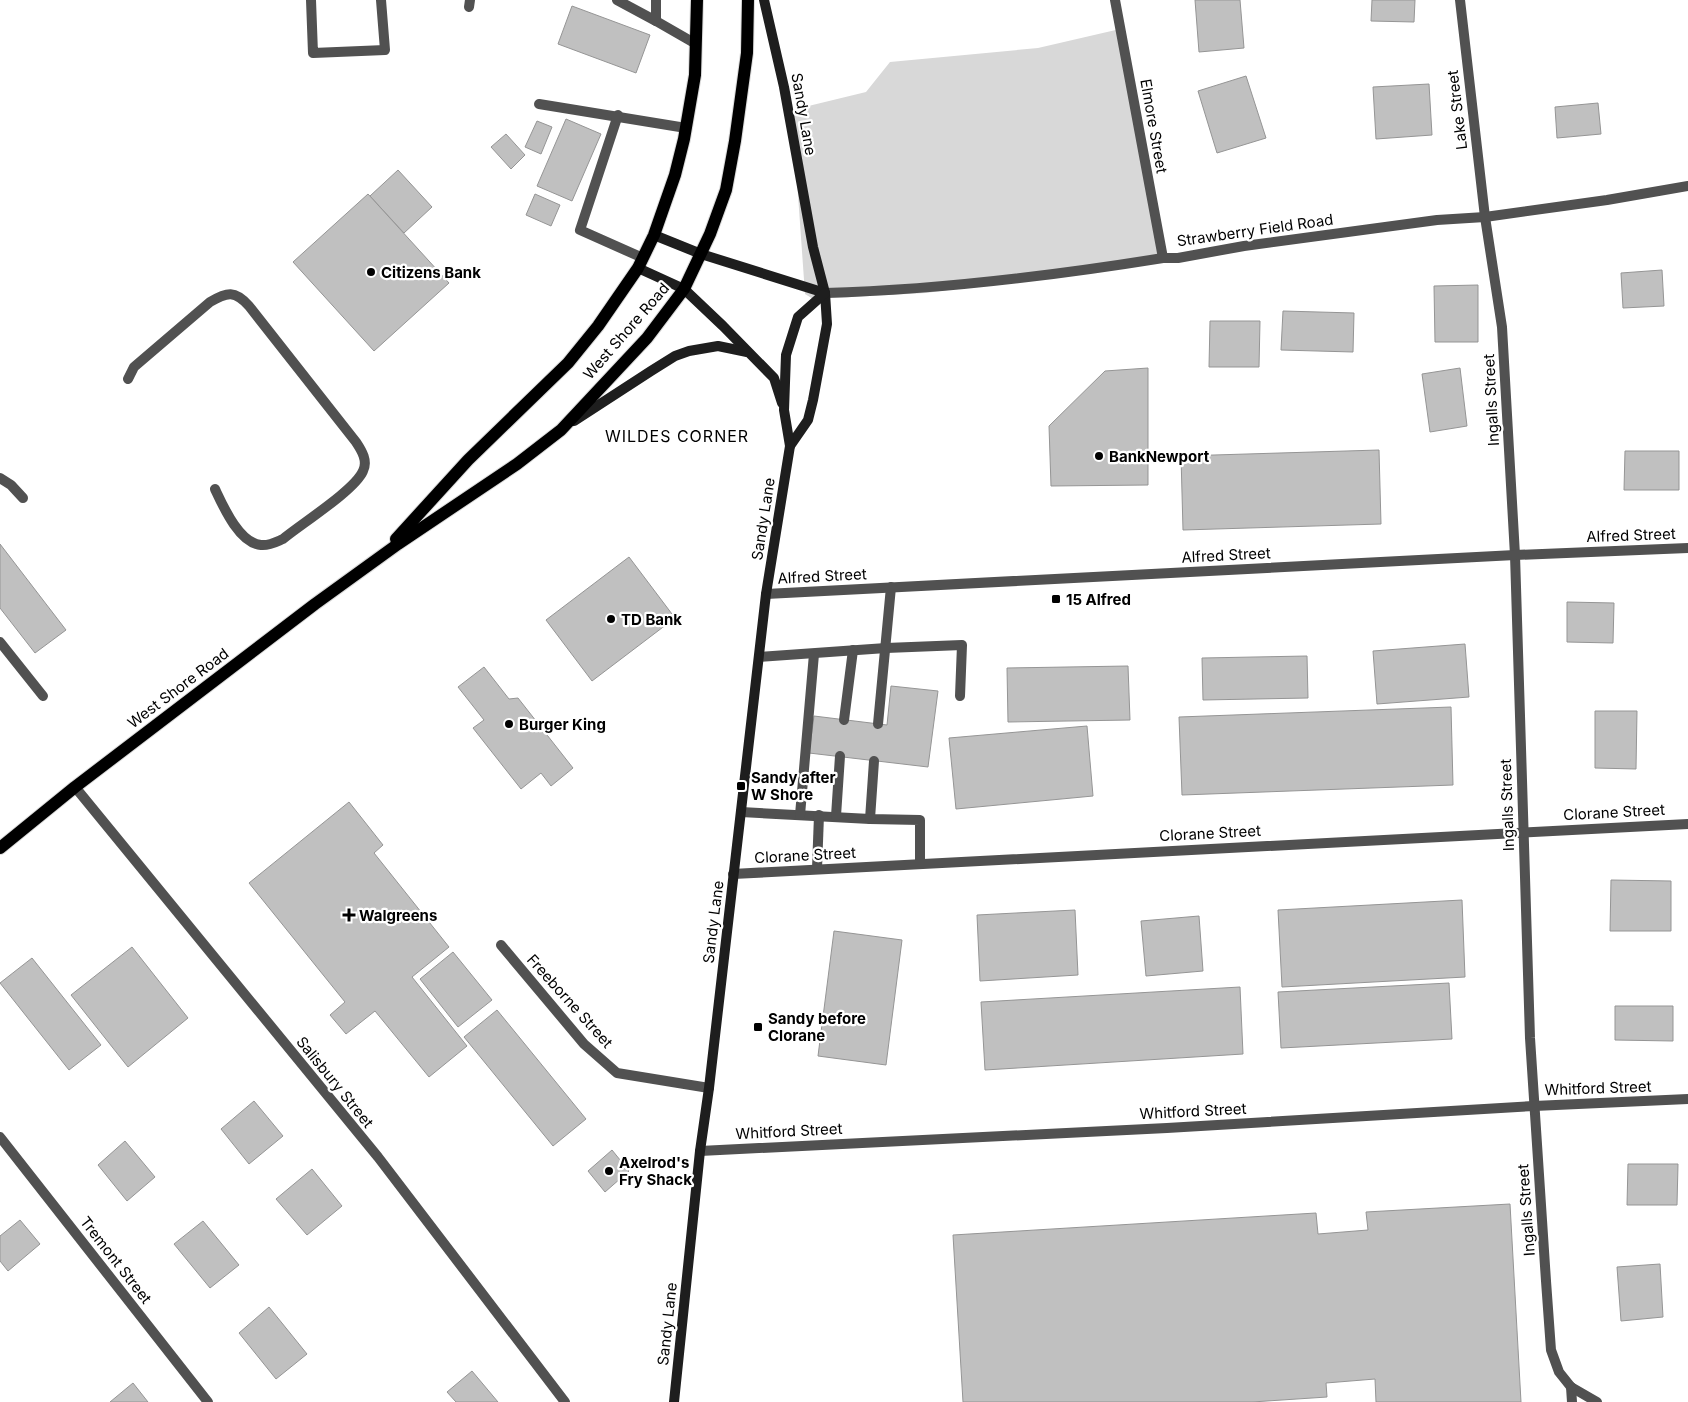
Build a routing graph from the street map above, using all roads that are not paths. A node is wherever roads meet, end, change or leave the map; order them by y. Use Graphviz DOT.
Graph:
graph roads {
  1 [pos="311,0"];
  2 [pos="381,0"];
  3 [pos="617,0"];
  4 [pos="656,0"];
  5 [pos="697,0"];
  6 [pos="748,0"];
  7 [pos="764,0"];
  8 [pos="1115,0"];
  9 [pos="1460,0"];
  10 [pos="629,3"];
  11 [pos="656,21"];
  12 [pos="696,44"];
  13 [pos="539,104"];
  14 [pos="618,116"];
  15 [pos="686,128"];
  16 [pos="1688,186"];
  17 [pos="1485,216"];
  18 [pos="654,235"];
  19 [pos="701,254"];
  20 [pos="1163,258"];
  21 [pos="641,263"];
  22 [pos="684,289"];
  23 [pos="825,293"];
  24 [pos="747,352"];
  25 [pos="128,379"];
  26 [pos="784,410"];
  27 [pos="561,430"];
  28 [pos="790,446"];
  29 [pos="0,478"];
  30 [pos="215,489"];
  31 [pos="23,498"];
  32 [pos="1688,548"];
  33 [pos="1515,555"];
  34 [pos="379,557"];
  35 [pos="892,587"];
  36 [pos="766,594"];
  37 [pos="0,642"];
  38 [pos="886,648"];
  39 [pos="853,650"];
  40 [pos="814,654"];
  41 [pos="759,657"];
  42 [pos="43,696"];
  43 [pos="960,696"];
  44 [pos="844,720"];
  45 [pos="878,724"];
  46 [pos="840,756"];
  47 [pos="874,761"];
  48 [pos="75,786"];
  49 [pos="741,812"];
  50 [pos="800,815"];
  51 [pos="819,816"];
  52 [pos="836,816"];
  53 [pos="870,819"];
  54 [pos="1688,824"];
  55 [pos="1523,831"];
  56 [pos="0,848"];
  57 [pos="920,864"];
  58 [pos="817,869"];
  59 [pos="733,874"];
  60 [pos="501,945"];
  61 [pos="709,1088"];
  62 [pos="1688,1099"];
  63 [pos="1534,1106"];
  64 [pos="0,1137"];
  65 [pos="700,1150"];
  66 [pos="1571,1387"];
  67 [pos="208,1402"];
  68 [pos="565,1402"];
  69 [pos="674,1402"];
  70 [pos="1572,1402"];
  71 [pos="1597,1402"];
  1 -- 2 [label="street"];
  3 -- 10 [label="street"];
  4 -- 11 [label="street"];
  5 -- 12 [label="main road, West Shore Road"];
  6 -- 19 [label="main road, West Shore Road"];
  7 -- 23 [label="main road, Sandy Lane"];
  8 -- 20 [label="street, Elmore Street"];
  9 -- 17 [label="street, Lake Street"];
  10 -- 11 [label="street"];
  11 -- 12 [label="street"];
  12 -- 15 [label="main road, West Shore Road"];
  13 -- 14 [label="street"];
  14 -- 15 [label="street"];
  14 -- 21 [label="street"];
  15 -- 18 [label="main road, West Shore Road"];
  16 -- 17 [label="street, Strawberry Field Road"];
  17 -- 20 [label="street, Strawberry Field Road"];
  17 -- 33 [label="street, Ingalls Street"];
  18 -- 19 [label="main road"];
  18 -- 21 [label="main road, West Shore Road"];
  19 -- 22 [label="main road, West Shore Road"];
  19 -- 23 [label="main road"];
  20 -- 23 [label="street, Strawberry Field Road"];
  21 -- 22 [label="main road"];
  21 -- 34 [label="main road, West Shore Road"];
  22 -- 24 [label="main road"];
  22 -- 27 [label="main road, West Shore Road"];
  23 -- 26 [label="main road, Sandy Lane"];
  23 -- 28 [label="main road, Sandy Lane"];
  24 -- 26 [label="main road"];
  24 -- 27 [label="main road"];
  25 -- 30 [label="street"];
  26 -- 28 [label="main road, Sandy Lane"];
  27 -- 34 [label="main road, West Shore Road"];
  28 -- 36 [label="main road, Sandy Lane"];
  29 -- 31 [label="street"];
  32 -- 33 [label="street, Alfred Street"];
  33 -- 35 [label="street, Alfred Street"];
  33 -- 55 [label="street, Ingalls Street"];
  34 -- 48 [label="main road, West Shore Road"];
  35 -- 36 [label="street, Alfred Street"];
  35 -- 38 [label="street"];
  36 -- 41 [label="main road, Sandy Lane"];
  37 -- 42 [label="street"];
  38 -- 39 [label="street"];
  38 -- 43 [label="street"];
  38 -- 45 [label="street"];
  39 -- 40 [label="street"];
  39 -- 44 [label="street"];
  40 -- 41 [label="street"];
  40 -- 50 [label="street"];
  41 -- 49 [label="main road, Sandy Lane"];
  46 -- 52 [label="street"];
  47 -- 53 [label="street"];
  48 -- 56 [label="main road, West Shore Road"];
  48 -- 68 [label="street, Salisbury Street"];
  49 -- 50 [label="street"];
  49 -- 59 [label="main road, Sandy Lane"];
  50 -- 51 [label="street"];
  51 -- 52 [label="street"];
  51 -- 58 [label="street"];
  52 -- 53 [label="street"];
  53 -- 57 [label="street"];
  54 -- 55 [label="street, Clorane Street"];
  55 -- 57 [label="street, Clorane Street"];
  55 -- 63 [label="street, Ingalls Street"];
  57 -- 58 [label="street, Clorane Street"];
  58 -- 59 [label="street, Clorane Street"];
  59 -- 61 [label="main road, Sandy Lane"];
  60 -- 61 [label="street, Freeborne Street"];
  61 -- 65 [label="main road, Sandy Lane"];
  62 -- 63 [label="street, Whitford Street"];
  63 -- 65 [label="street, Whitford Street"];
  63 -- 66 [label="street, Ingalls Street"];
  64 -- 67 [label="street, Tremont Street"];
  65 -- 69 [label="main road, Sandy Lane"];
  66 -- 70 [label="street"];
  66 -- 71 [label="street"];
}
